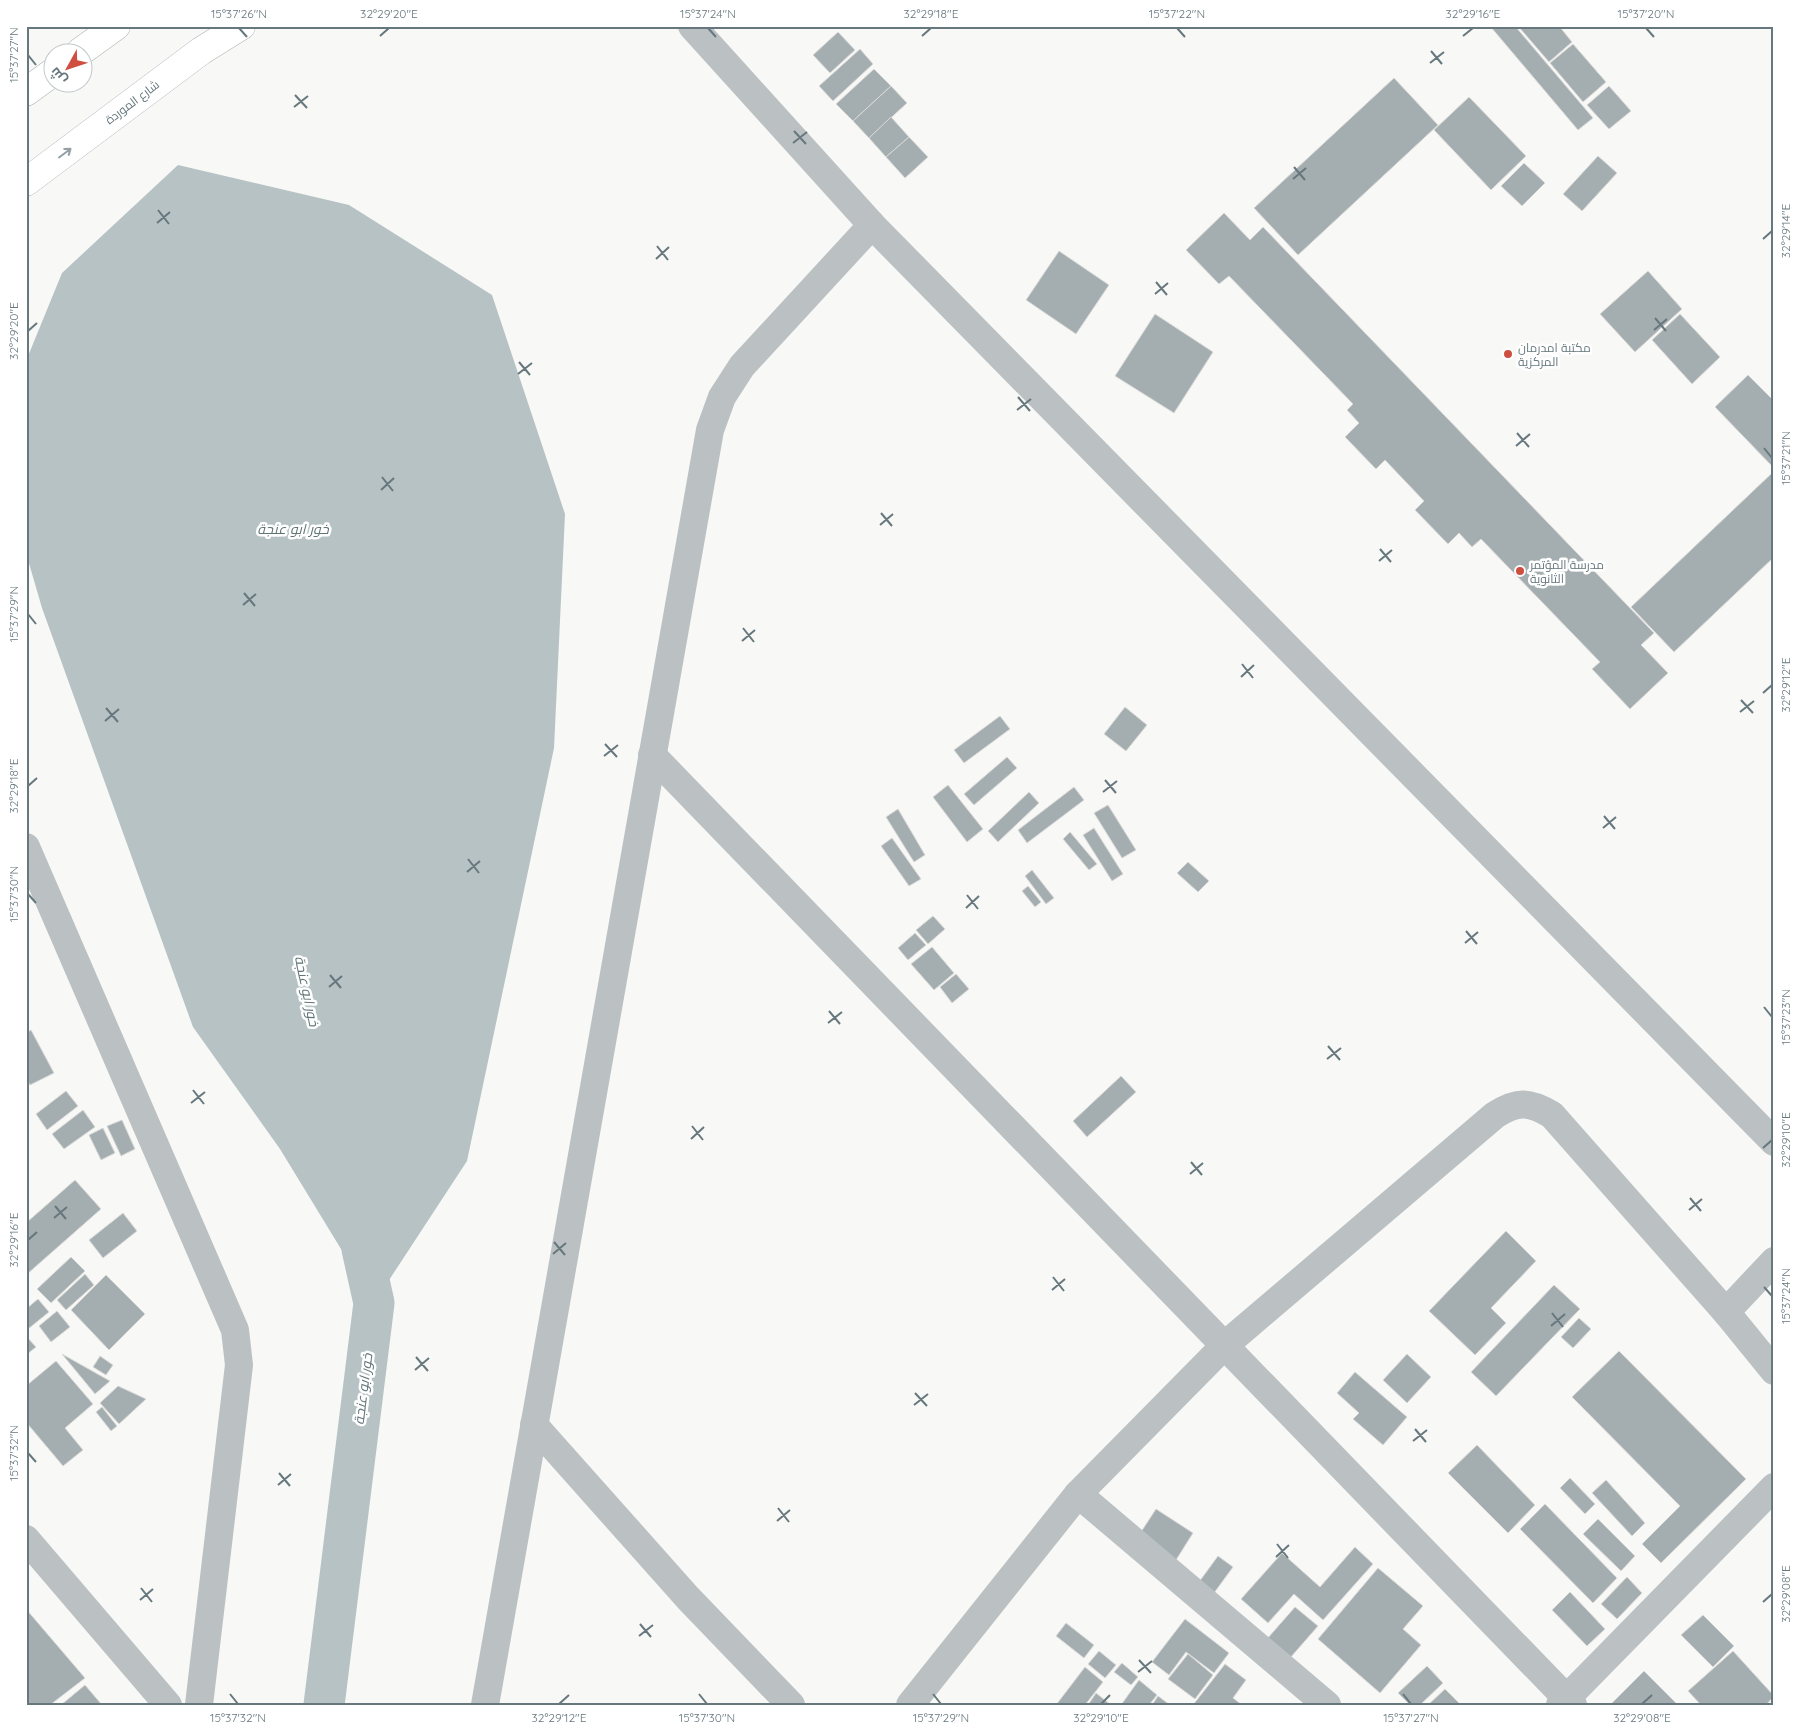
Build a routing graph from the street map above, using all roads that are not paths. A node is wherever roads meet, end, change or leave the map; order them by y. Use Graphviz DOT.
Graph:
graph roads {
  1 [pos="116,26"];
  2 [pos="241,26"];
  3 [pos="692,26"];
  4 [pos="92,43"];
  5 [pos="42,80"];
  6 [pos="26,92"];
  7 [pos="26,182"];
  8 [pos="872,225"];
  9 [pos="652,756"];
  10 [pos="26,847"];
  11 [pos="1774,1142"];
  12 [pos="1774,1261"];
  13 [pos="1726,1312"];
  14 [pos="1225,1345"];
  15 [pos="1774,1371"];
  16 [pos="534,1425"];
  17 [pos="1774,1487"];
  18 [pos="1078,1494"];
  19 [pos="26,1539"];
  20 [pos="1566,1702"];
  21 [pos="168,1705"];
  22 [pos="199,1705"];
  23 [pos="485,1705"];
  24 [pos="790,1705"];
  25 [pos="910,1705"];
  26 [pos="1327,1705"];
  1 -- 4 [label="main road"];
  7 -- 2 [label="main road, شارع الموردة, one-way"];
  3 -- 8 [label="street"];
  5 -- 6 [label="main road"];
  8 -- 9 [label="street"];
  8 -- 11 [label="street"];
  9 -- 14 [label="street"];
  9 -- 16 [label="street"];
  10 -- 22 [label="street"];
  12 -- 13 [label="street"];
  13 -- 14 [label="street"];
  13 -- 15 [label="street"];
  14 -- 18 [label="street"];
  14 -- 20 [label="street"];
  16 -- 23 [label="street"];
  16 -- 24 [label="street"];
  17 -- 20 [label="street"];
  18 -- 25 [label="street"];
  18 -- 26 [label="street"];
  19 -- 21 [label="street"];
}
